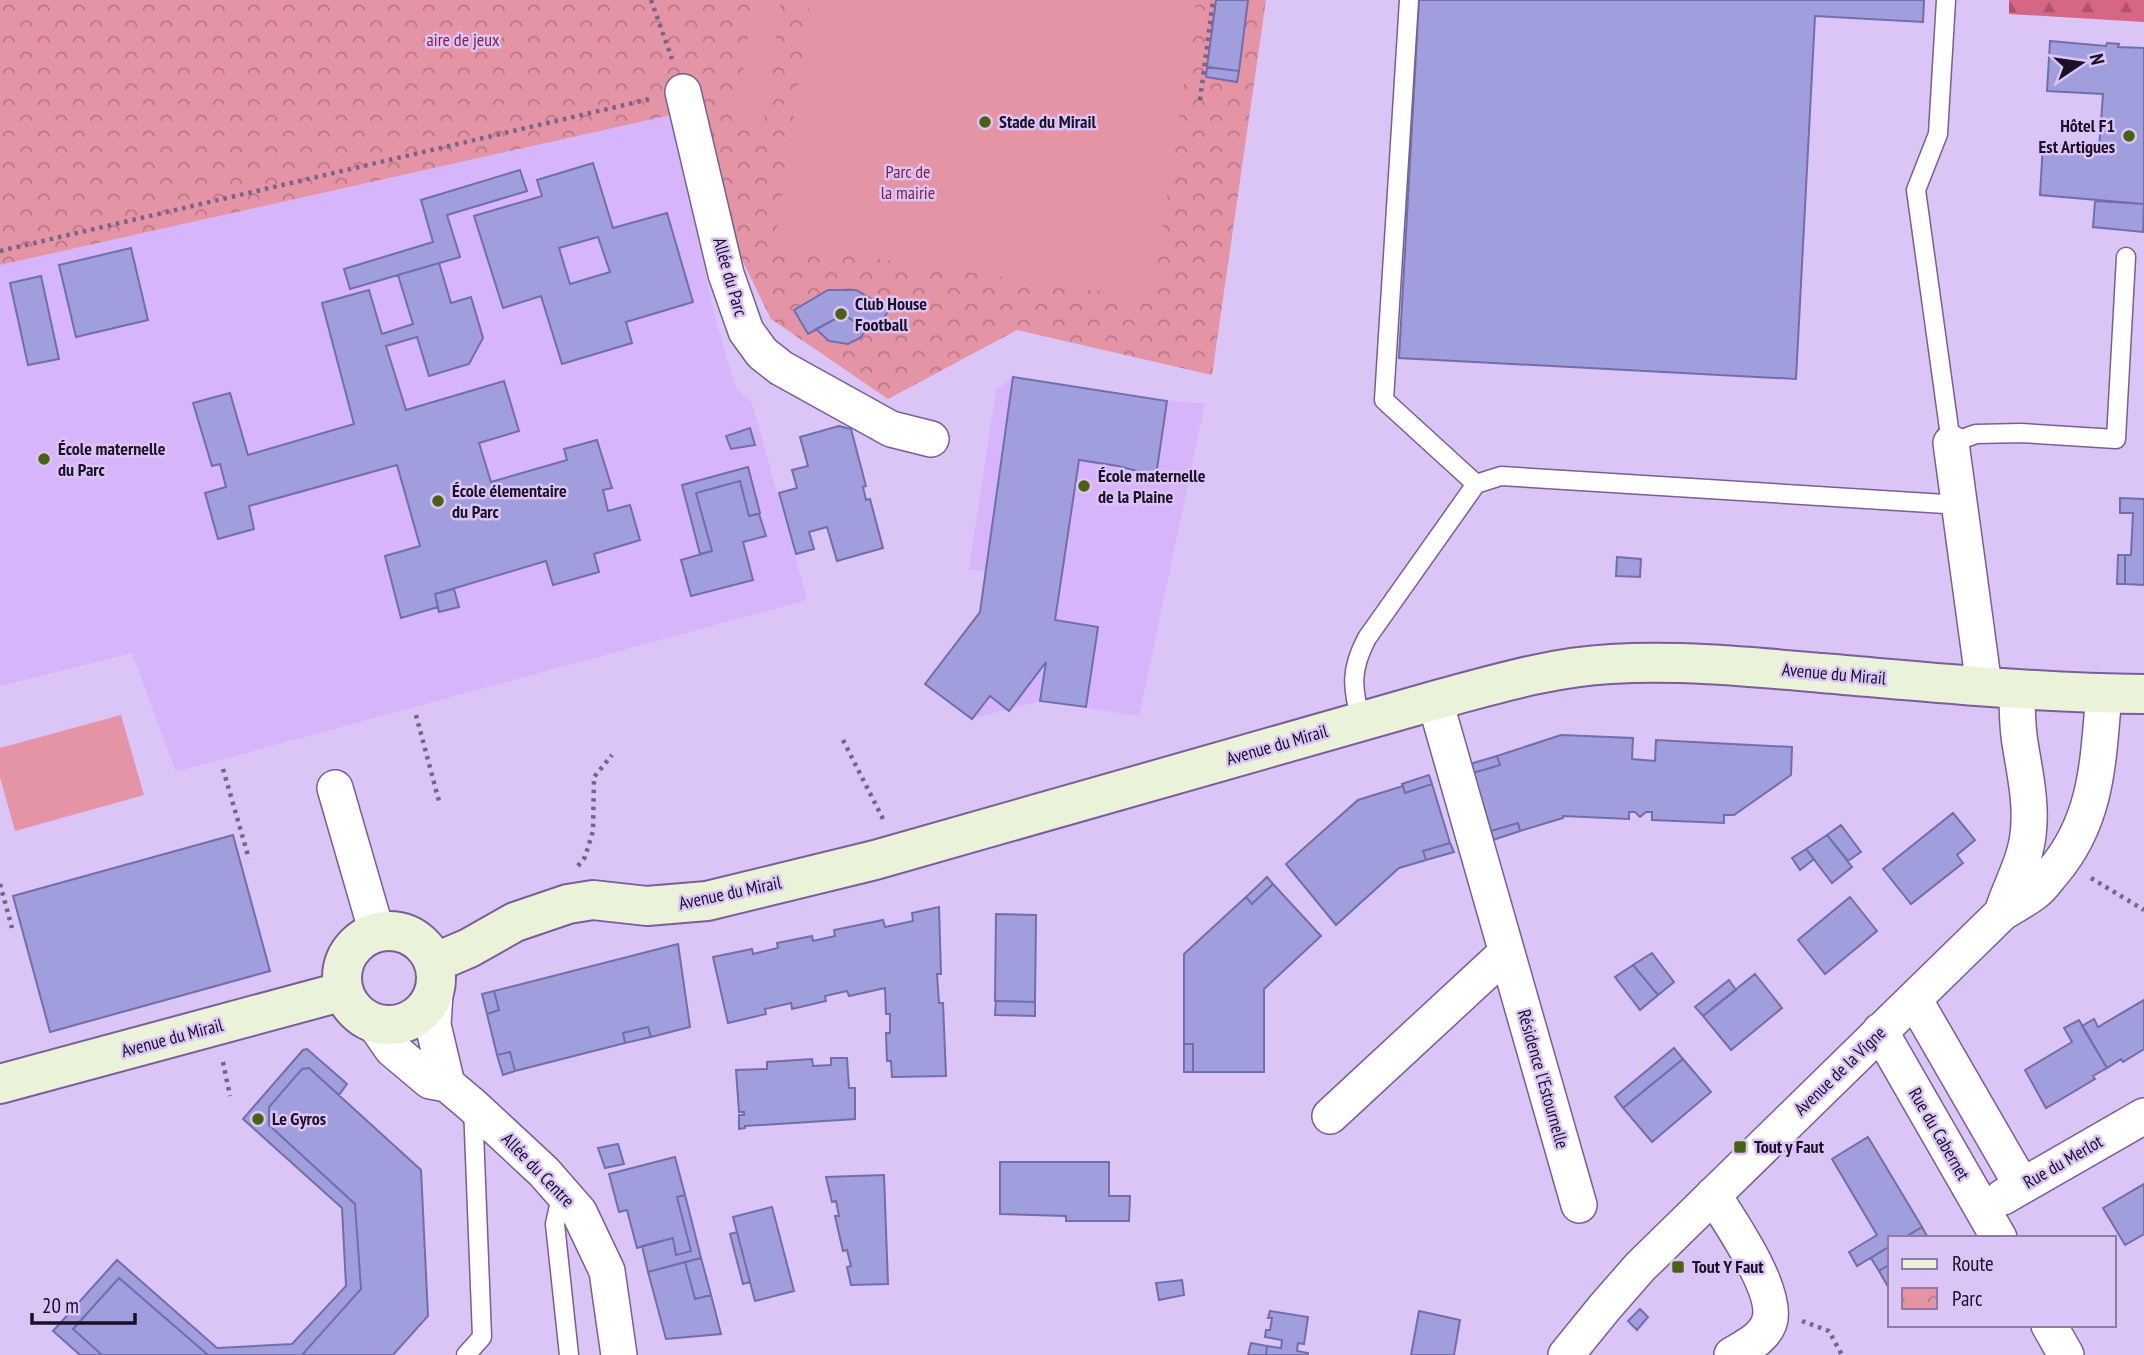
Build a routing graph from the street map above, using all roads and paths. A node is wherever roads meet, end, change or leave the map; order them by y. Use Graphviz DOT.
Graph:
graph roads {
  1 [pos="651,0"];
  2 [pos="1213,0"];
  3 [pos="1409,0"];
  4 [pos="1946,0"];
  5 [pos="683,92"];
  6 [pos="1200,100"];
  7 [pos="0,251"];
  8 [pos="2126,257"];
  9 [pos="931,439"];
  10 [pos="1951,443"];
  11 [pos="1476,484"];
  12 [pos="1961,505"];
  13 [pos="2000,687"];
  14 [pos="2104,693"];
  15 [pos="2144,694"];
  16 [pos="1435,701"];
  17 [pos="416,715"];
  18 [pos="1361,722"];
  19 [pos="843,740"];
  20 [pos="612,755"];
  21 [pos="223,769"];
  22 [pos="335,788"];
  23 [pos="440,805"];
  24 [pos="880,809"];
  25 [pos="249,859"];
  26 [pos="2063,860"];
  27 [pos="571,875"];
  28 [pos="0,884"];
  29 [pos="2144,910"];
  30 [pos="2002,913"];
  31 [pos="12,928"];
  32 [pos="377,933"];
  33 [pos="1506,953"];
  34 [pos="435,978"];
  35 [pos="344,991"];
  36 [pos="1914,999"];
  37 [pos="374,1023"];
  38 [pos="1880,1031"];
  39 [pos="223,1061"];
  40 [pos="0,1084"];
  41 [pos="447,1084"];
  42 [pos="230,1096"];
  43 [pos="473,1106"];
  44 [pos="1330,1116"];
  45 [pos="2144,1116"];
  46 [pos="2022,1186"];
  47 [pos="562,1191"];
  48 [pos="1713,1195"];
  49 [pos="1579,1205"];
  50 [pos="1991,1223"];
  51 [pos="1772,1310"];
  52 [pos="2050,1327"];
  53 [pos="466,1355"];
  54 [pos="569,1355"];
  55 [pos="619,1355"];
  56 [pos="1566,1355"];
  57 [pos="1732,1355"];
  58 [pos="1842,1355"];
  59 [pos="2066,1355"];
  1 -- 5 [label="path"];
  2 -- 6 [label="path"];
  3 -- 11 [label="lane"];
  4 -- 10 [label="lane"];
  5 -- 7 [label="path"];
  5 -- 9 [label="street, Allée du Parc"];
  8 -- 10 [label="lane"];
  10 -- 12 [label="street, Avenue de la Vigne"];
  11 -- 12 [label="lane"];
  11 -- 18 [label="lane"];
  12 -- 13 [label="street, Avenue de la Vigne"];
  13 -- 14 [label="street, Avenue du Mirail"];
  13 -- 16 [label="street, Avenue du Mirail"];
  13 -- 30 [label="street, Avenue de la Vigne"];
  14 -- 15 [label="street, Avenue du Mirail"];
  14 -- 26 [label="street, Avenue de la Vigne"];
  16 -- 18 [label="street, Avenue du Mirail"];
  16 -- 33 [label="street, Résidence l'Estournelle"];
  17 -- 23 [label="path"];
  18 -- 34 [label="street, Avenue du Mirail"];
  19 -- 24 [label="path"];
  20 -- 27 [label="path"];
  21 -- 25 [label="path"];
  22 -- 32 [label="street"];
  26 -- 29 [label="path"];
  26 -- 30 [label="street, Avenue de la Vigne"];
  28 -- 31 [label="path"];
  30 -- 36 [label="street, Avenue de la Vigne"];
  32 -- 34 [label="street"];
  32 -- 35 [label="street"];
  33 -- 44 [label="street"];
  33 -- 49 [label="street, Résidence l'Estournelle"];
  34 -- 37 [label="street"];
  34 -- 41 [label="street"];
  35 -- 37 [label="street"];
  35 -- 40 [label="street, Avenue du Mirail"];
  36 -- 38 [label="street, Avenue de la Vigne"];
  36 -- 46 [label="street"];
  37 -- 41 [label="street, Allée du Centre"];
  38 -- 48 [label="street, Avenue de la Vigne"];
  38 -- 50 [label="street, Rue du Cabernet"];
  39 -- 42 [label="path"];
  41 -- 43 [label="street, Allée du Centre"];
  43 -- 47 [label="street, Allée du Centre"];
  43 -- 53 [label="lane"];
  45 -- 46 [label="street, Rue du Merlot"];
  46 -- 50 [label="street, Rue du Merlot"];
  47 -- 54 [label="lane"];
  47 -- 55 [label="street, Allée du Centre"];
  48 -- 51 [label="street"];
  48 -- 56 [label="street, Avenue de la Vigne"];
  51 -- 57 [label="street"];
  51 -- 58 [label="path"];
  52 -- 59 [label="street"];
}
